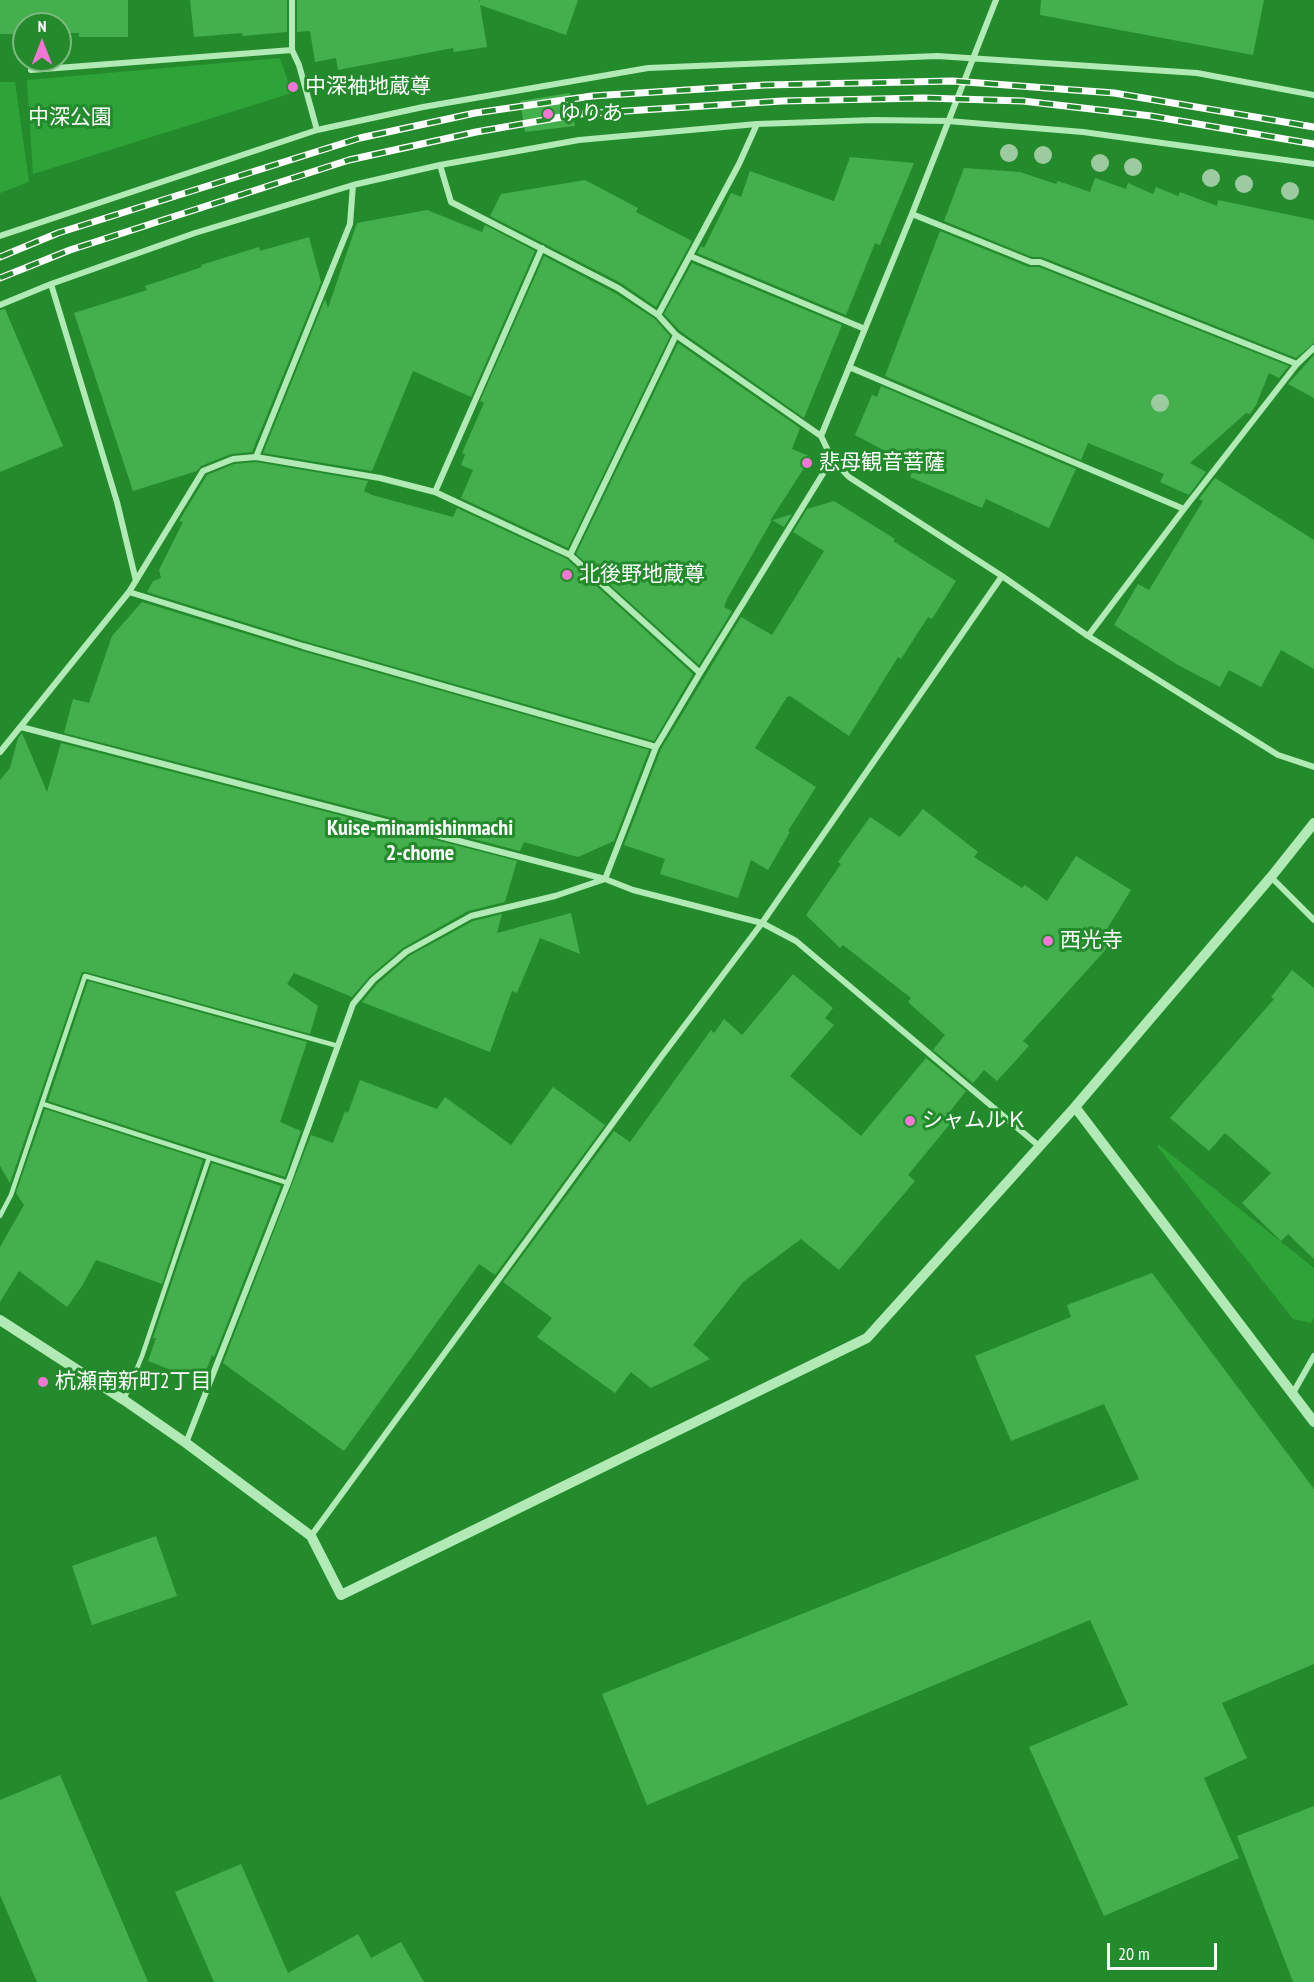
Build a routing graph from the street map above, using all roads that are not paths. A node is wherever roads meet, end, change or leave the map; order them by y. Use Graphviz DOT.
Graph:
graph roads {
  1 [pos="292,0"];
  2 [pos="996,0"];
  3 [pos="292,50"];
  4 [pos="972,59"];
  5 [pos="72,67"];
  6 [pos="1314,95"];
  7 [pos="948,121"];
  8 [pos="757,124"];
  9 [pos="317,130"];
  10 [pos="1314,164"];
  11 [pos="440,165"];
  12 [pos="353,185"];
  13 [pos="912,214"];
  14 [pos="0,236"];
  15 [pos="542,248"];
  16 [pos="690,256"];
  17 [pos="51,284"];
  18 [pos="0,305"];
  19 [pos="658,315"];
  20 [pos="865,329"];
  21 [pos="676,335"];
  22 [pos="1314,348"];
  23 [pos="1297,364"];
  24 [pos="849,367"];
  25 [pos="821,436"];
  26 [pos="256,457"];
  27 [pos="832,459"];
  28 [pos="435,492"];
  29 [pos="1184,509"];
  30 [pos="570,555"];
  31 [pos="1002,576"];
  32 [pos="136,581"];
  33 [pos="129,592"];
  34 [pos="1088,636"];
  35 [pos="700,673"];
  36 [pos="21,727"];
  37 [pos="0,741"];
  38 [pos="8,742"];
  39 [pos="656,747"];
  40 [pos="0,753"];
  41 [pos="1314,767"];
  42 [pos="1314,823"];
  43 [pos="1271,877"];
  44 [pos="605,879"];
  45 [pos="1314,920"];
  46 [pos="762,923"];
  47 [pos="338,1046"];
  48 [pos="43,1104"];
  49 [pos="1075,1107"];
  50 [pos="1039,1146"];
  51 [pos="209,1158"];
  52 [pos="288,1183"];
  53 [pos="0,1216"];
  54 [pos="0,1320"];
  55 [pos="1314,1356"];
  56 [pos="1293,1393"];
  57 [pos="124,1400"];
  58 [pos="1314,1422"];
  59 [pos="186,1443"];
  60 [pos="311,1536"];
  1 -- 3 [label="street"];
  2 -- 4 [label="street"];
  3 -- 5 [label="street"];
  3 -- 9 [label="street"];
  4 -- 6 [label="street"];
  4 -- 7 [label="street"];
  4 -- 9 [label="street"];
  7 -- 8 [label="street"];
  7 -- 10 [label="street"];
  7 -- 13 [label="street"];
  8 -- 11 [label="street"];
  8 -- 16 [label="street"];
  9 -- 14 [label="street"];
  11 -- 12 [label="street"];
  11 -- 15 [label="street"];
  12 -- 17 [label="street"];
  12 -- 26 [label="street"];
  13 -- 20 [label="street"];
  13 -- 23 [label="street"];
  15 -- 19 [label="street"];
  15 -- 28 [label="street"];
  16 -- 19 [label="street"];
  16 -- 20 [label="street"];
  17 -- 18 [label="street"];
  17 -- 32 [label="street"];
  19 -- 21 [label="street"];
  20 -- 24 [label="street"];
  21 -- 25 [label="street"];
  21 -- 30 [label="street"];
  22 -- 23 [label="street"];
  23 -- 29 [label="street"];
  24 -- 25 [label="street"];
  24 -- 29 [label="street"];
  25 -- 27 [label="street"];
  26 -- 28 [label="street"];
  26 -- 32 [label="street"];
  27 -- 31 [label="street"];
  27 -- 35 [label="street"];
  28 -- 30 [label="street"];
  29 -- 34 [label="street"];
  30 -- 35 [label="street"];
  31 -- 34 [label="street"];
  31 -- 46 [label="street"];
  32 -- 33 [label="street"];
  33 -- 36 [label="street"];
  33 -- 39 [label="street"];
  34 -- 41 [label="street"];
  35 -- 39 [label="street"];
  36 -- 38 [label="street"];
  36 -- 44 [label="street"];
  37 -- 38 [label="street"];
  38 -- 40 [label="street"];
  39 -- 44 [label="street"];
  42 -- 43 [label="street"];
  43 -- 45 [label="street"];
  43 -- 49 [label="street"];
  44 -- 46 [label="street"];
  44 -- 47 [label="street"];
  46 -- 50 [label="street"];
  46 -- 60 [label="street"];
  47 -- 48 [label="lane"];
  47 -- 52 [label="street"];
  48 -- 51 [label="lane"];
  48 -- 53 [label="lane"];
  49 -- 50 [label="street"];
  49 -- 56 [label="street"];
  50 -- 60 [label="street"];
  51 -- 52 [label="lane"];
  51 -- 57 [label="lane"];
  52 -- 59 [label="street"];
  54 -- 57 [label="street"];
  55 -- 56 [label="street"];
  56 -- 58 [label="street"];
  57 -- 59 [label="street"];
  59 -- 60 [label="street"];
}
